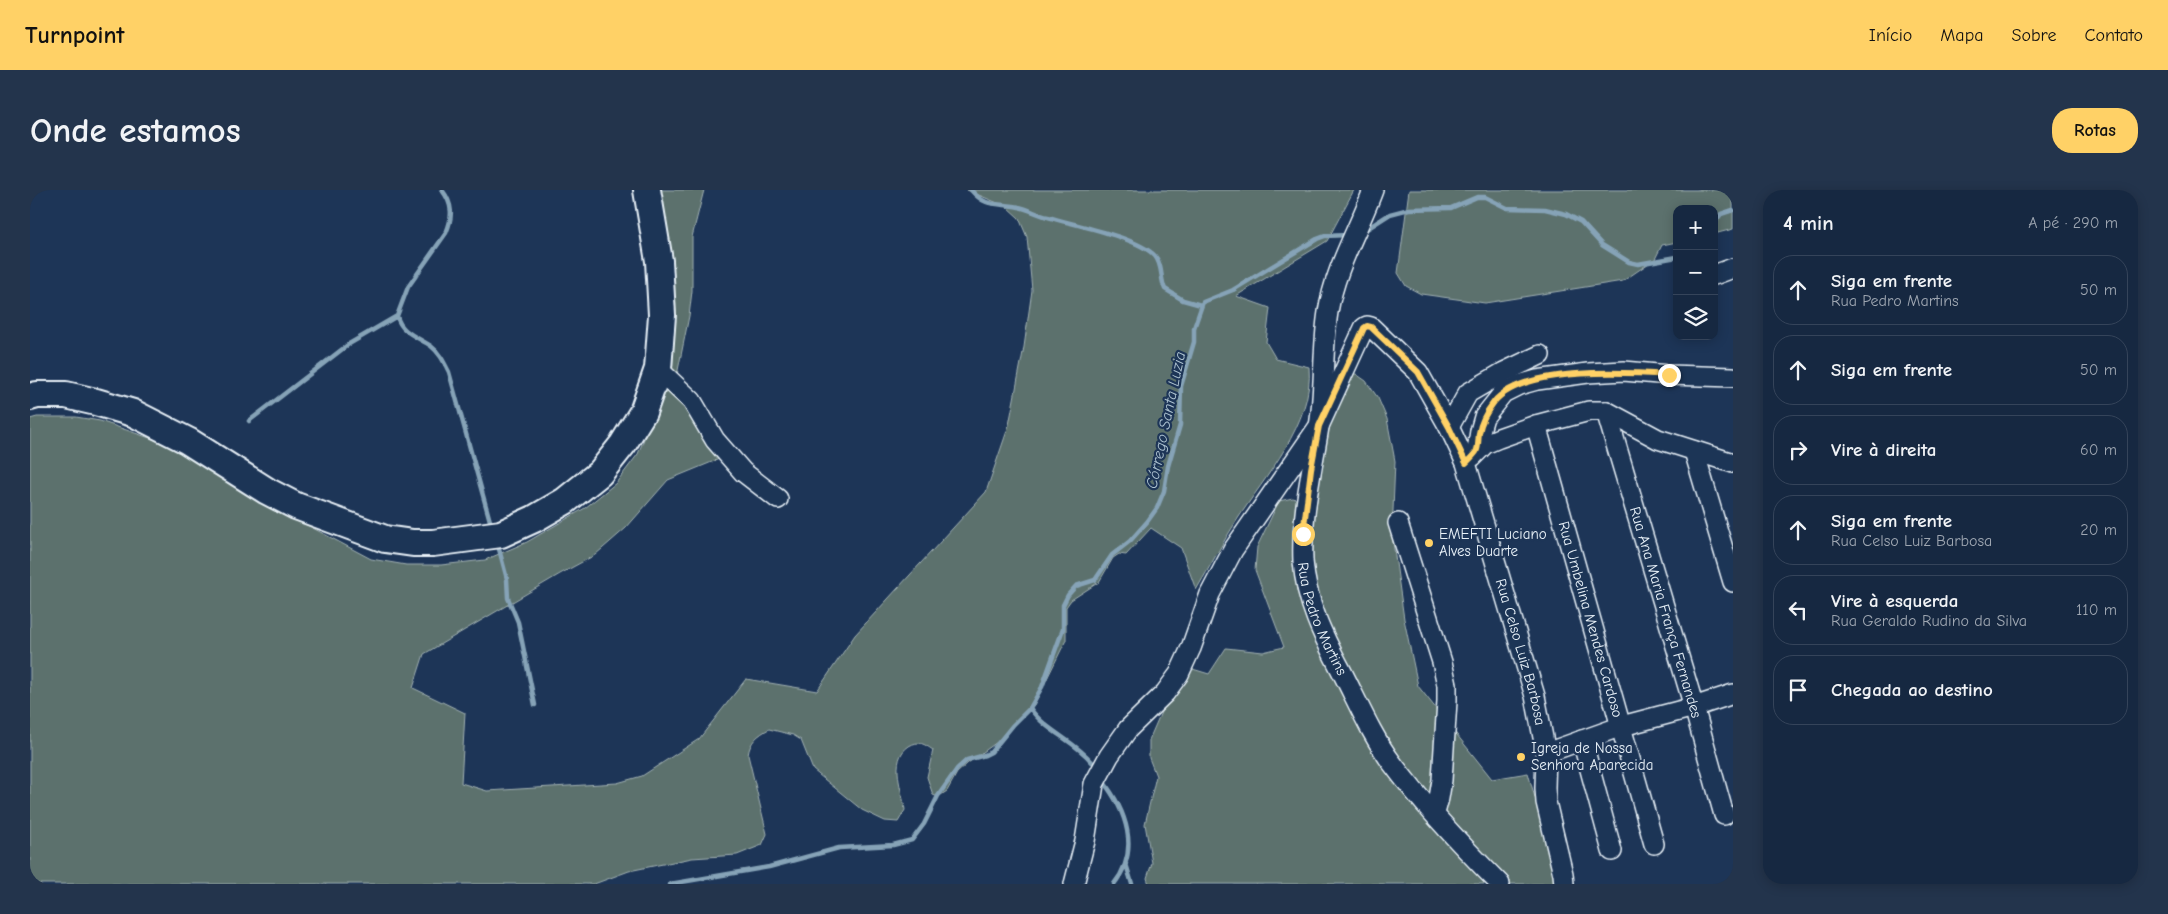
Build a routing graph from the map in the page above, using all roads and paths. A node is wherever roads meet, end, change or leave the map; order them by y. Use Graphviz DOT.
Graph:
graph roads {
  1 [pos="647,190"];
  2 [pos="1373,190"];
  3 [pos="1733,268"];
  4 [pos="1718,274"];
  5 [pos="1540,355"];
  6 [pos="658,369"];
  7 [pos="1733,377"];
  8 [pos="30,397"];
  9 [pos="1606,410"];
  10 [pos="1536,425"];
  11 [pos="1319,426"];
  12 [pos="1449,427"];
  13 [pos="1694,451"];
  14 [pos="1471,457"];
  15 [pos="1733,463"];
  16 [pos="778,499"];
  17 [pos="1398,523"];
  18 [pos="1728,543"];
  19 [pos="1733,582"];
  20 [pos="1733,694"];
  21 [pos="1694,707"];
  22 [pos="1622,726"];
  23 [pos="1582,740"];
  24 [pos="1546,752"];
  25 [pos="1434,814"];
  26 [pos="1724,815"];
  27 [pos="1654,844"];
  28 [pos="1612,851"];
  29 [pos="1074,884"];
  30 [pos="1500,884"];
  31 [pos="1564,884"];
  1 -- 6 [label="highway"];
  2 -- 11 [label="street, Rua Pedro Martins"];
  3 -- 4 [label="street"];
  5 -- 12 [label="street"];
  6 -- 8 [label="highway"];
  6 -- 16 [label="street"];
  7 -- 14 [label="street"];
  9 -- 10 [label="street"];
  9 -- 13 [label="street"];
  9 -- 21 [label="street, Rua Ana Maria França Fernandes"];
  10 -- 14 [label="street"];
  10 -- 22 [label="street, Rua Umbelina Mendes Cardoso"];
  11 -- 12 [label="street, Rua Celso Luiz Barbosa"];
  11 -- 25 [label="street, Rua Pedro Martins"];
  11 -- 29 [label="street"];
  12 -- 14 [label="street, Rua Celso Luiz Barbosa"];
  13 -- 15 [label="street"];
  13 -- 18 [label="street"];
  14 -- 24 [label="street, Rua Celso Luiz Barbosa"];
  17 -- 25 [label="street"];
  18 -- 19 [label="street"];
  20 -- 21 [label="street"];
  21 -- 22 [label="street"];
  21 -- 26 [label="street, Rua Ana Maria França Fernandes"];
  22 -- 23 [label="street"];
  22 -- 27 [label="street, Rua Umbelina Mendes Cardoso"];
  23 -- 24 [label="street"];
  23 -- 28 [label="street"];
  24 -- 31 [label="street, Rua Celso Luiz Barbosa"];
  25 -- 30 [label="street, Rua Pedro Martins"];
}
